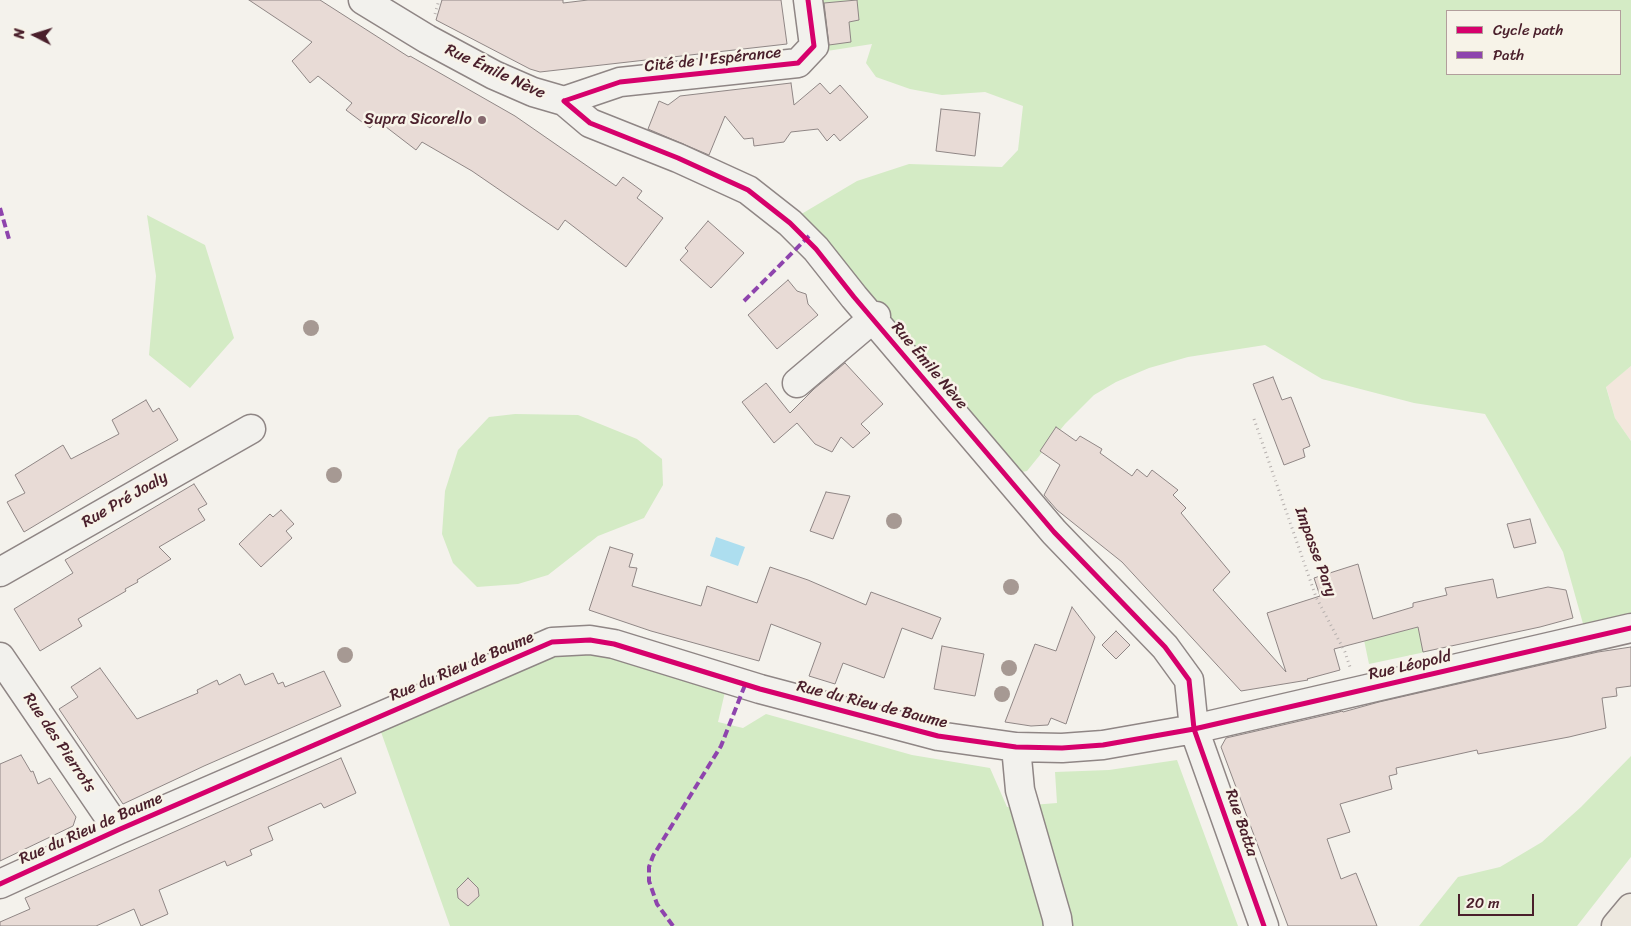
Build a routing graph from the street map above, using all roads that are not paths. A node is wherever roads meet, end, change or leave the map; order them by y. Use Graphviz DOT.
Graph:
graph roads {
  1 [pos="363,0"];
  2 [pos="808,0"];
  3 [pos="564,101"];
  4 [pos="874,318"];
  5 [pos="797,383"];
  6 [pos="251,429"];
  7 [pos="0,572"];
  8 [pos="1631,628"];
  9 [pos="0,657"];
  10 [pos="1194,729"];
  11 [pos="1016,747"];
  12 [pos="118,830"];
  13 [pos="0,884"];
  14 [pos="1631,908"];
  15 [pos="1058,926"];
  16 [pos="1264,926"];
  17 [pos="1616,926"];
  1 -- 3 [label="street, Rue Émile Nève"];
  2 -- 3 [label="street, Cité de l'Espérance"];
  3 -- 4 [label="street, Rue Émile Nève"];
  4 -- 5 [label="street"];
  4 -- 10 [label="street, Rue Émile Nève"];
  6 -- 7 [label="street, Rue Pré Joaly"];
  8 -- 10 [label="street, Rue Léopold"];
  9 -- 12 [label="street, Rue des Pierrots"];
  10 -- 11 [label="street, Rue du Rieu de Baume"];
  10 -- 16 [label="street, Rue Batta"];
  11 -- 12 [label="street, Rue du Rieu de Baume"];
  11 -- 15 [label="street"];
  12 -- 13 [label="street, Rue du Rieu de Baume"];
  14 -- 17 [label="main road"];
}
